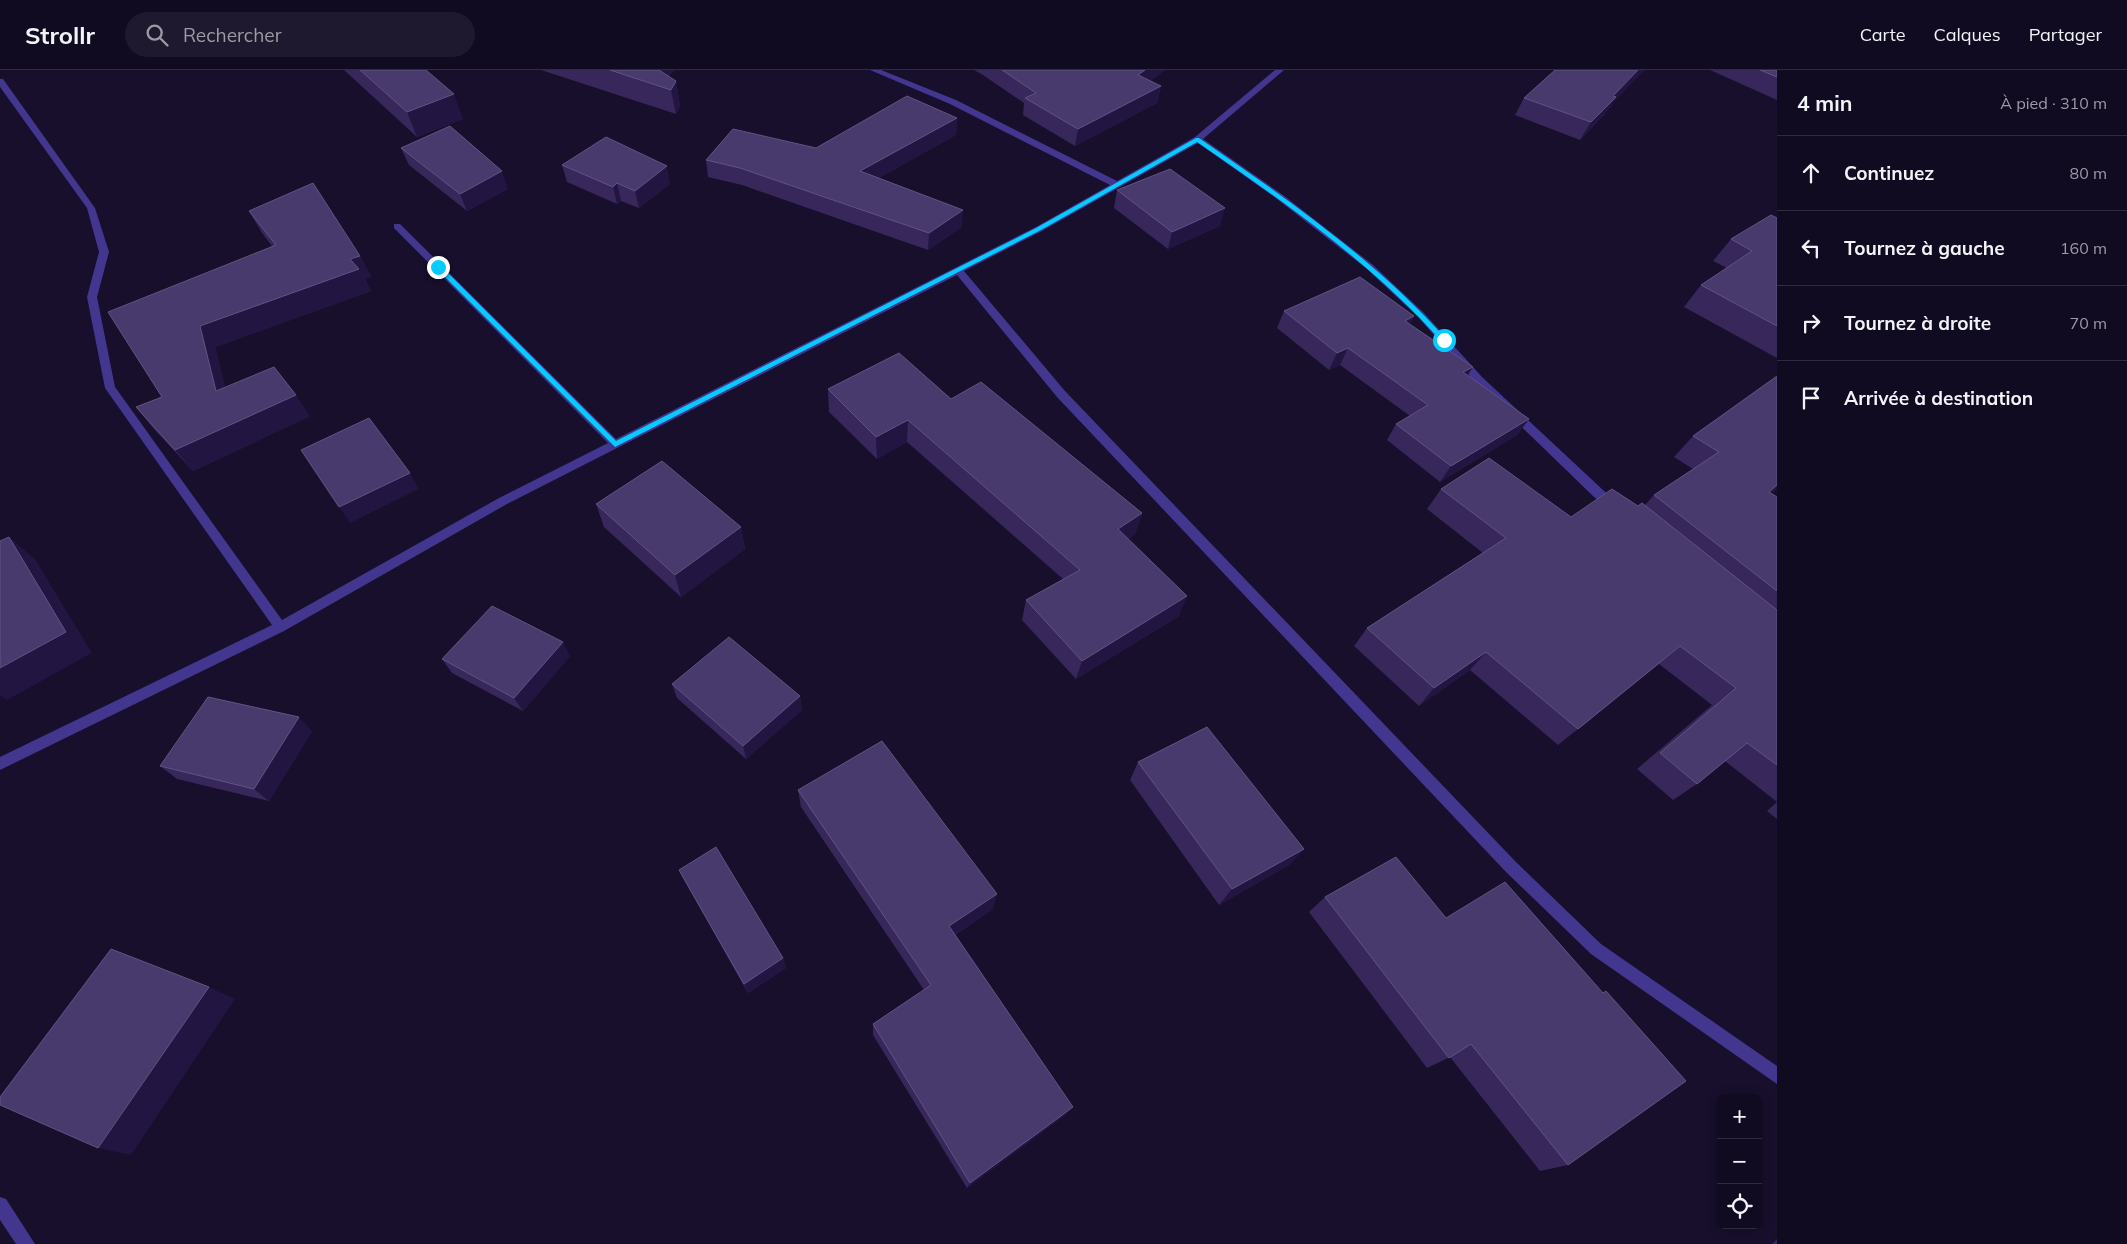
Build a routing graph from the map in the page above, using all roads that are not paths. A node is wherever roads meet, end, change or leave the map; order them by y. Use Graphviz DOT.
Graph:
graph roads {
  1 [pos="874,70"];
  2 [pos="1280,70"];
  3 [pos="0,81"];
  4 [pos="1198,139"];
  5 [pos="1115,184"];
  6 [pos="397,226"];
  7 [pos="958,270"];
  8 [pos="615,444"];
  9 [pos="1619,511"];
  10 [pos="280,627"];
  11 [pos="0,764"];
  12 [pos="1777,1076"];
  13 [pos="0,1205"];
  14 [pos="26,1244"];
  1 -- 5 [label="street"];
  2 -- 4 [label="street"];
  3 -- 10 [label="street"];
  4 -- 5 [label="street"];
  4 -- 9 [label="street"];
  5 -- 7 [label="street"];
  6 -- 8 [label="street"];
  7 -- 8 [label="street"];
  7 -- 12 [label="street"];
  8 -- 10 [label="street"];
  10 -- 11 [label="street"];
  13 -- 14 [label="street"];
}
